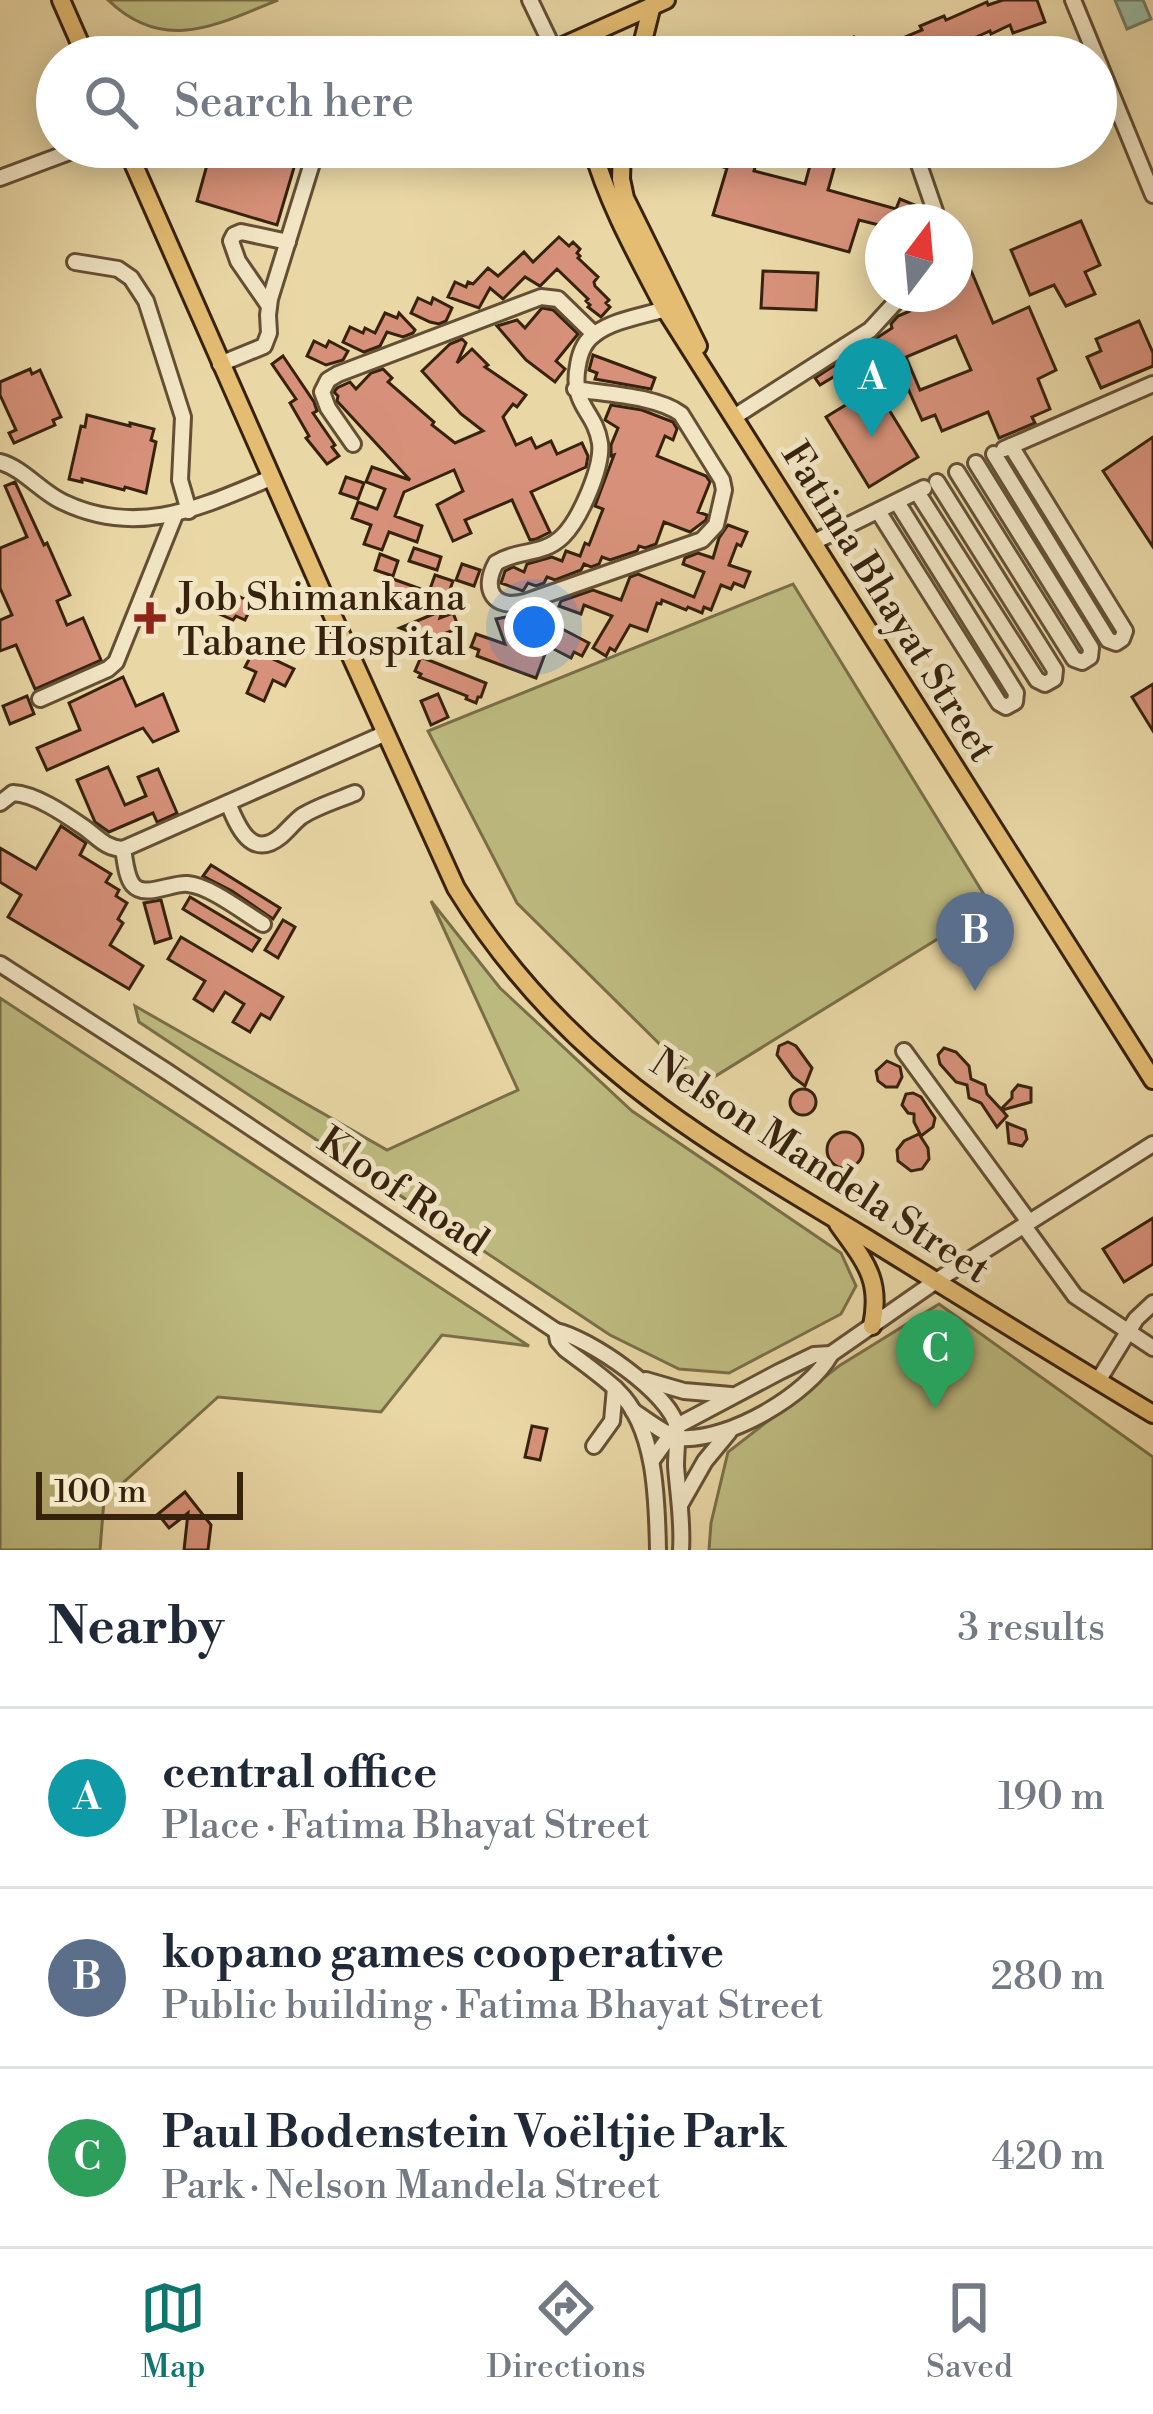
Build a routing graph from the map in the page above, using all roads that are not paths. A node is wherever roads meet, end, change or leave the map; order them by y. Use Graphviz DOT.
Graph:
graph roads {
  1 [pos="61,0"];
  2 [pos="530,0"];
  3 [pos="625,0"];
  4 [pos="1073,0"];
  5 [pos="659,2"];
  6 [pos="77,36"];
  7 [pos="543,36"];
  8 [pos="589,36"];
  9 [pos="647,36"];
  10 [pos="1088,36"];
  11 [pos="1117,107"];
  12 [pos="36,164"];
  13 [pos="135,168"];
  14 [pos="311,168"];
  15 [pos="598,168"];
  16 [pos="621,168"];
  17 [pos="920,168"];
  18 [pos="0,178"];
  19 [pos="1153,195"];
  20 [pos="933,204"];
  21 [pos="288,242"];
  22 [pos="74,262"];
  23 [pos="269,305"];
  24 [pos="665,309"];
  25 [pos="886,312"];
  26 [pos="594,334"];
  27 [pos="220,364"];
  28 [pos="702,365"];
  29 [pos="1153,384"];
  30 [pos="575,389"];
  31 [pos="734,417"];
  32 [pos="353,444"];
  33 [pos="1011,446"];
  34 [pos="994,454"];
  35 [pos="0,462"];
  36 [pos="976,463"];
  37 [pos="957,472"];
  38 [pos="271,478"];
  39 [pos="937,482"];
  40 [pos="917,492"];
  41 [pos="897,502"];
  42 [pos="878,511"];
  43 [pos="182,513"];
  44 [pos="814,542"];
  45 [pos="40,699"];
  46 [pos="386,734"];
  47 [pos="355,793"];
  48 [pos="0,803"];
  49 [pos="228,803"];
  50 [pos="123,849"];
  51 [pos="263,924"];
  52 [pos="0,964"];
  53 [pos="904,1051"];
  54 [pos="1153,1080"];
  55 [pos="1153,1144"];
  56 [pos="834,1218"];
  57 [pos="1026,1224"];
  58 [pos="936,1281"];
  59 [pos="1153,1303"];
  60 [pos="872,1326"];
  61 [pos="556,1331"];
  62 [pos="1128,1333"];
  63 [pos="1153,1348"];
  64 [pos="831,1354"];
  65 [pos="636,1377"];
  66 [pos="1098,1381"];
  67 [pos="615,1388"];
  68 [pos="737,1395"];
  69 [pos="632,1411"];
  70 [pos="1153,1414"];
  71 [pos="674,1432"];
  72 [pos="729,1432"];
  73 [pos="594,1446"];
  74 [pos="653,1459"];
  75 [pos="680,1505"];
  76 [pos="658,1550"];
  77 [pos="680,1550"];
  1 -- 6 [label="main road"];
  2 -- 7 [label="street"];
  3 -- 5 [label="main road"];
  4 -- 10 [label="street"];
  5 -- 8 [label="main road"];
  5 -- 9 [label="main road"];
  11 -- 19 [label="street"];
  12 -- 18 [label="street"];
  13 -- 27 [label="main road, Nelson Mandela Street"];
  14 -- 21 [label="street"];
  15 -- 24 [label="main road, Fatima Bhayat Street"];
  16 -- 28 [label="main road"];
  17 -- 20 [label="street"];
  21 -- 23 [label="street"];
  21 -- 23 [label="street"];
  22 -- 43 [label="street"];
  23 -- 27 [label="street"];
  24 -- 26 [label="street"];
  24 -- 28 [label="main road, Fatima Bhayat Street"];
  25 -- 31 [label="street"];
  26 -- 30 [label="street"];
  26 -- 32 [label="street"];
  27 -- 38 [label="main road, Nelson Mandela Street"];
  28 -- 31 [label="main road, Fatima Bhayat Street"];
  29 -- 33 [label="street"];
  30 -- 30 [label="street"];
  31 -- 44 [label="main road, Fatima Bhayat Street"];
  33 -- 34 [label="street"];
  33 -- 34 [label="street"];
  34 -- 36 [label="street"];
  35 -- 43 [label="street"];
  36 -- 37 [label="street"];
  36 -- 37 [label="street"];
  37 -- 39 [label="street"];
  38 -- 43 [label="street"];
  38 -- 46 [label="main road, Nelson Mandela Street"];
  39 -- 40 [label="street"];
  39 -- 40 [label="street"];
  40 -- 41 [label="street"];
  41 -- 42 [label="street"];
  41 -- 42 [label="street"];
  42 -- 44 [label="street"];
  43 -- 45 [label="street"];
  44 -- 54 [label="main road, Fatima Bhayat Street"];
  46 -- 49 [label="street"];
  46 -- 56 [label="main road, Nelson Mandela Street"];
  47 -- 49 [label="street"];
  48 -- 50 [label="street"];
  49 -- 50 [label="street"];
  50 -- 51 [label="street"];
  52 -- 61 [label="street, Kloof Road"];
  53 -- 57 [label="street"];
  55 -- 57 [label="street"];
  56 -- 58 [label="main road, Nelson Mandela Street"];
  56 -- 60 [label="main road"];
  57 -- 58 [label="street"];
  57 -- 62 [label="street"];
  58 -- 60 [label="street"];
  58 -- 66 [label="main road, Nelson Mandela Street"];
  59 -- 62 [label="street"];
  60 -- 64 [label="street"];
  61 -- 65 [label="street"];
  61 -- 67 [label="street, Kloof Road"];
  62 -- 63 [label="street"];
  62 -- 66 [label="street"];
  64 -- 68 [label="street"];
  64 -- 72 [label="street"];
  65 -- 68 [label="street"];
  65 -- 71 [label="street"];
  66 -- 70 [label="main road, Nelson Mandela Street"];
  67 -- 69 [label="street, Kloof Road"];
  67 -- 73 [label="street"];
  68 -- 71 [label="street"];
  69 -- 71 [label="street"];
  69 -- 74 [label="street, Kloof Road"];
  71 -- 72 [label="street"];
  71 -- 74 [label="street"];
  71 -- 75 [label="street"];
  72 -- 75 [label="street"];
  74 -- 76 [label="street, Kloof Road"];
  75 -- 77 [label="street"];
}
